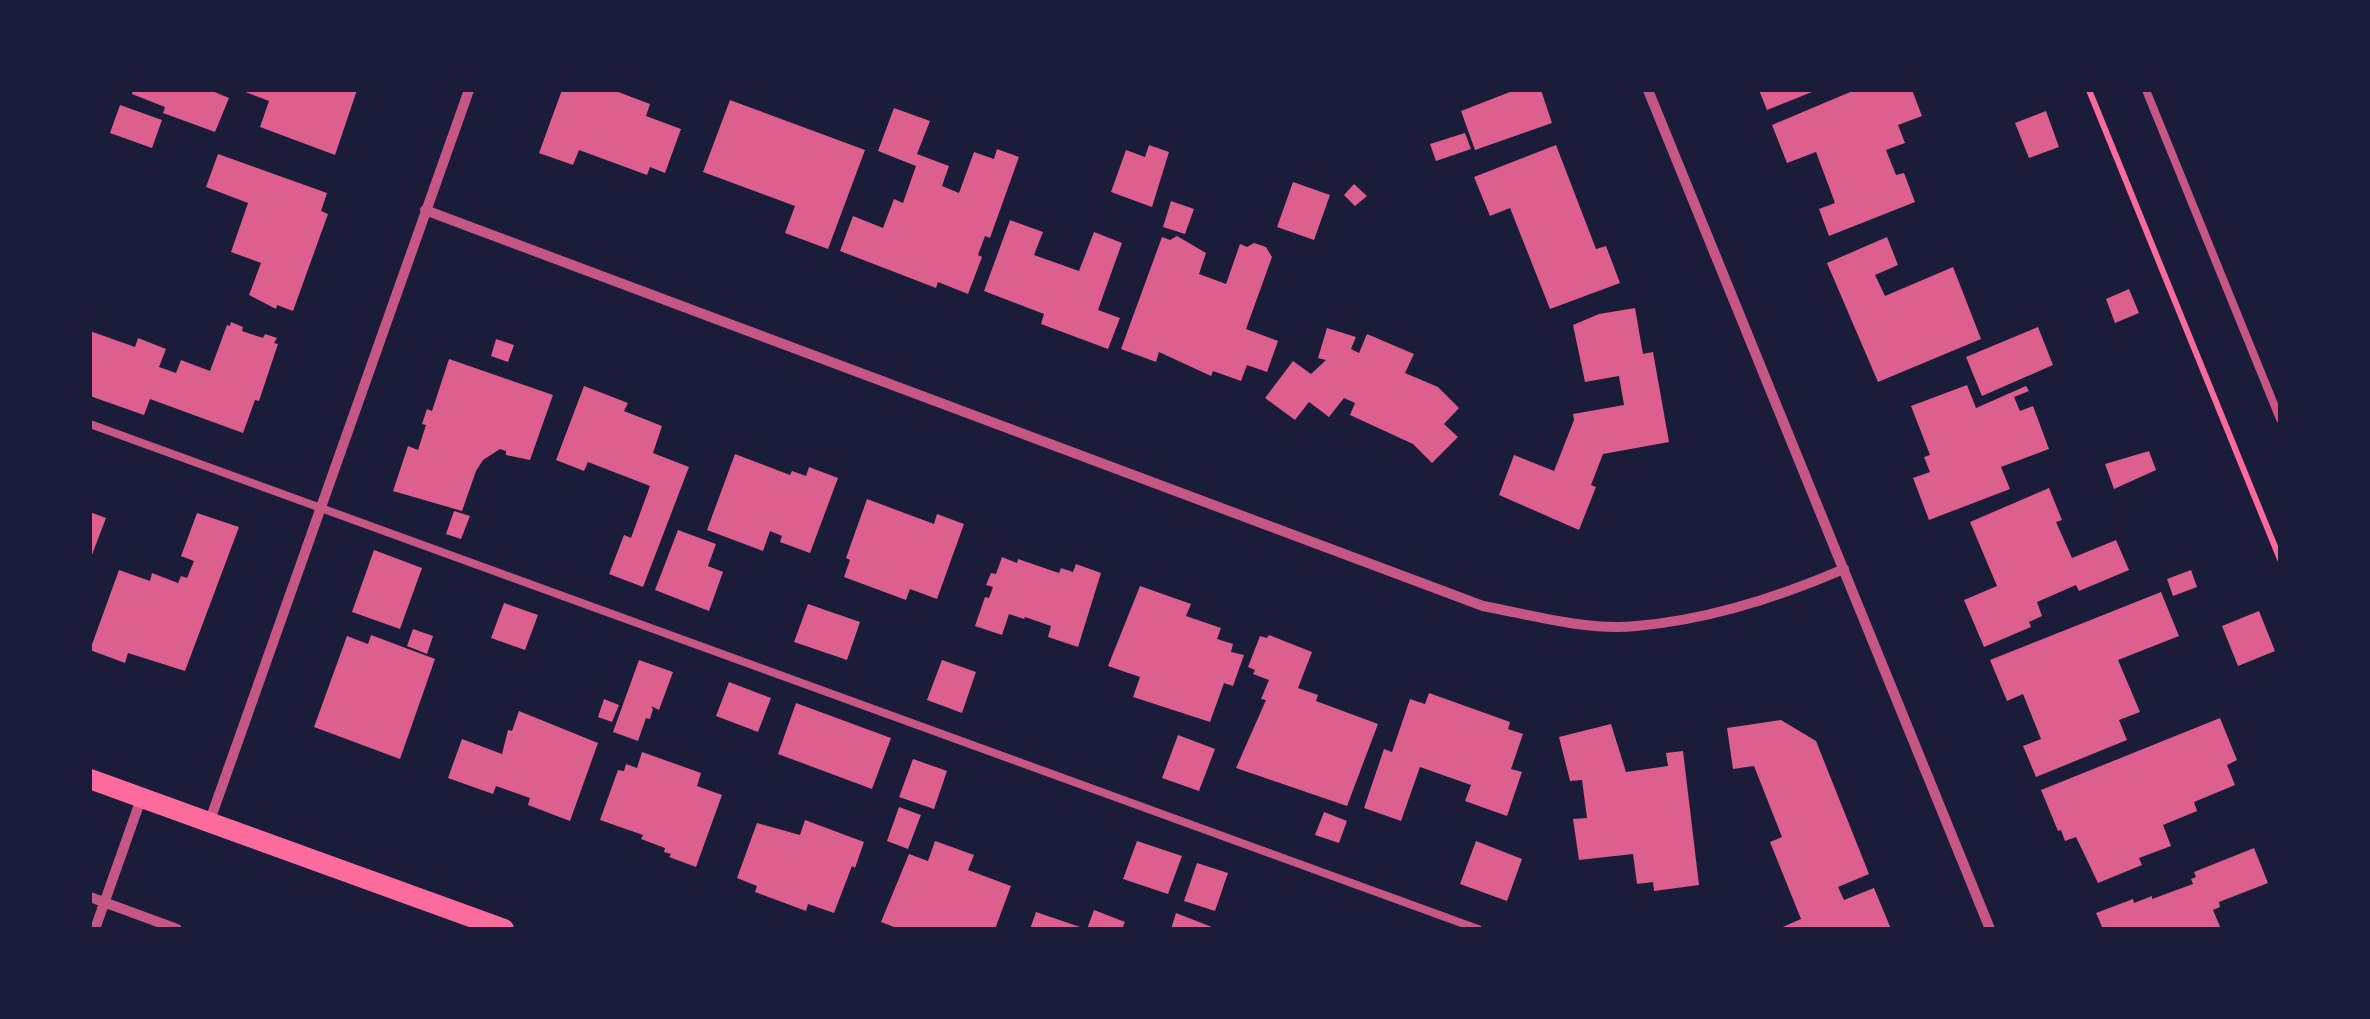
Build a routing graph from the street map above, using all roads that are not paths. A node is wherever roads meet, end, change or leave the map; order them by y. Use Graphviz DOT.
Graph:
graph roads {
  1 [pos="469,90"];
  2 [pos="1648,90"];
  3 [pos="2146,90"];
  4 [pos="425,210"];
  5 [pos="2280,418"];
  6 [pos="90,424"];
  7 [pos="319,506"];
  8 [pos="1844,569"];
  9 [pos="90,779"];
  10 [pos="141,799"];
  11 [pos="209,822"];
  12 [pos="90,897"];
  13 [pos="106,902"];
  14 [pos="95,929"];
  15 [pos="177,929"];
  16 [pos="504,929"];
  17 [pos="1478,929"];
  18 [pos="1990,929"];
  1 -- 4 [label="street"];
  2 -- 8 [label="street"];
  3 -- 5 [label="lane"];
  4 -- 7 [label="street"];
  4 -- 8 [label="street"];
  6 -- 7 [label="lane"];
  7 -- 11 [label="street"];
  7 -- 17 [label="lane"];
  8 -- 18 [label="street"];
  9 -- 10 [label="main road"];
  10 -- 11 [label="main road"];
  10 -- 13 [label="street"];
  11 -- 16 [label="main road"];
  12 -- 13 [label="street"];
  13 -- 14 [label="street"];
  13 -- 15 [label="street"];
}
